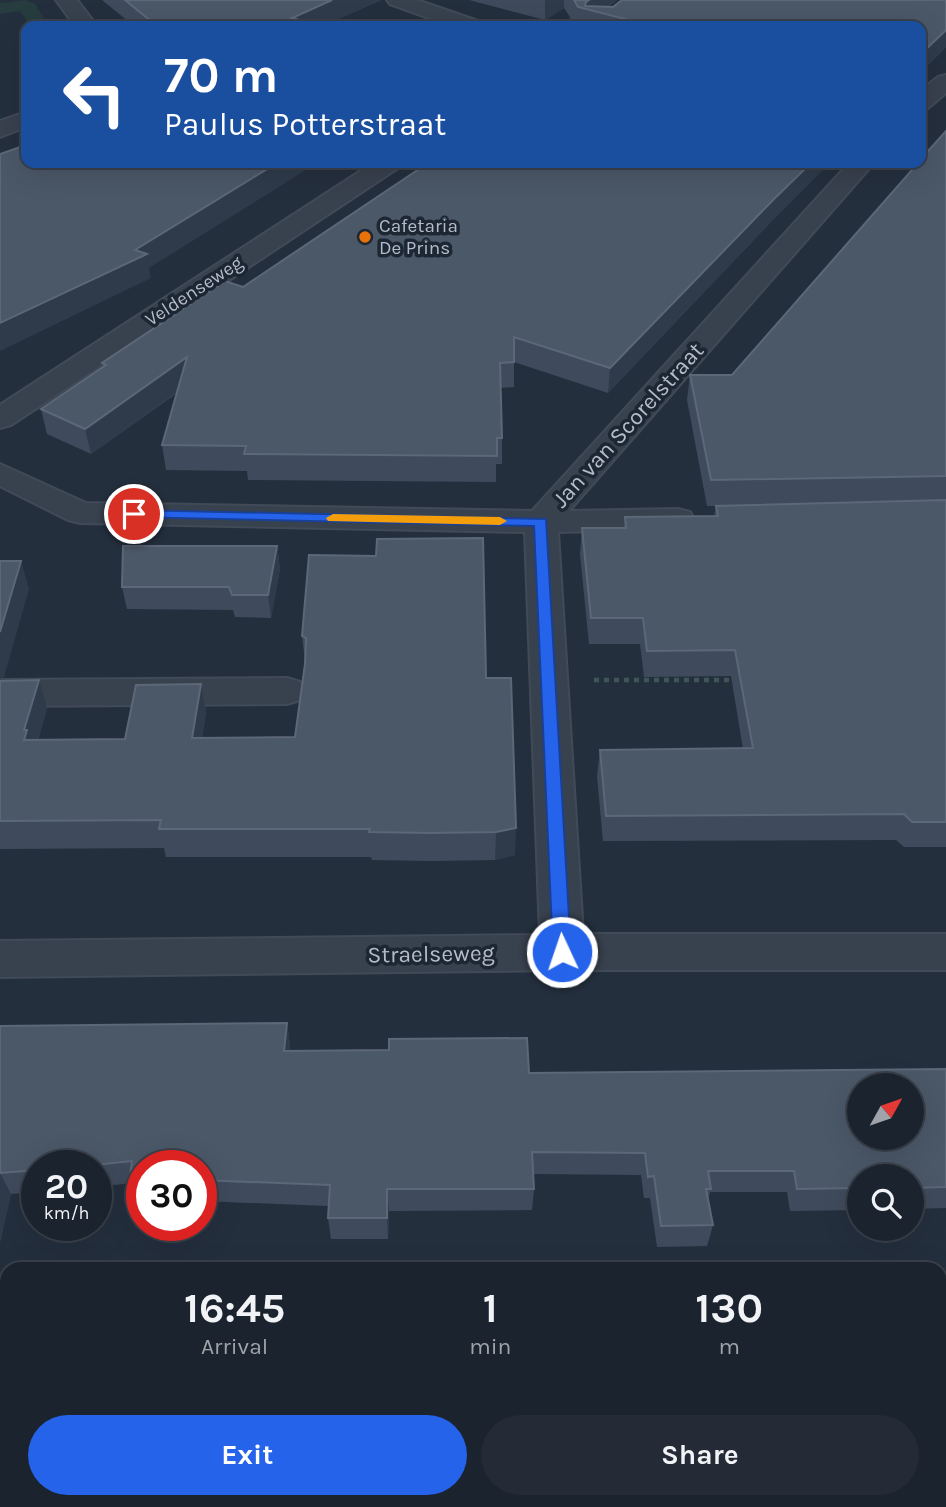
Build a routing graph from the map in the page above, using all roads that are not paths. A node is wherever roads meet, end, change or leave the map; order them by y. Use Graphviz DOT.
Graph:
graph roads {
  1 [pos="66,0"];
  2 [pos="397,0"];
  3 [pos="82,21"];
  4 [pos="456,21"];
  5 [pos="946,82"];
  6 [pos="926,112"];
  7 [pos="21,121"];
  8 [pos="0,130"];
  9 [pos="381,168"];
  10 [pos="858,168"];
  11 [pos="0,419"];
  12 [pos="0,474"];
  13 [pos="708,519"];
  14 [pos="541,522"];
  15 [pos="287,691"];
  16 [pos="0,693"];
  17 [pos="562,952"];
  18 [pos="946,952"];
  19 [pos="0,959"];
  1 -- 3 [label="street"];
  2 -- 4 [label="street"];
  5 -- 6 [label="street"];
  7 -- 8 [label="street"];
  9 -- 11 [label="street, Veldenseweg"];
  10 -- 14 [label="street, Jan van Scorelstraat"];
  12 -- 14 [label="street"];
  13 -- 14 [label="street"];
  14 -- 17 [label="street, Jan van Scorelstraat"];
  15 -- 16 [label="street"];
  17 -- 18 [label="street, Straelseweg"];
  17 -- 19 [label="street, Straelseweg"];
}
